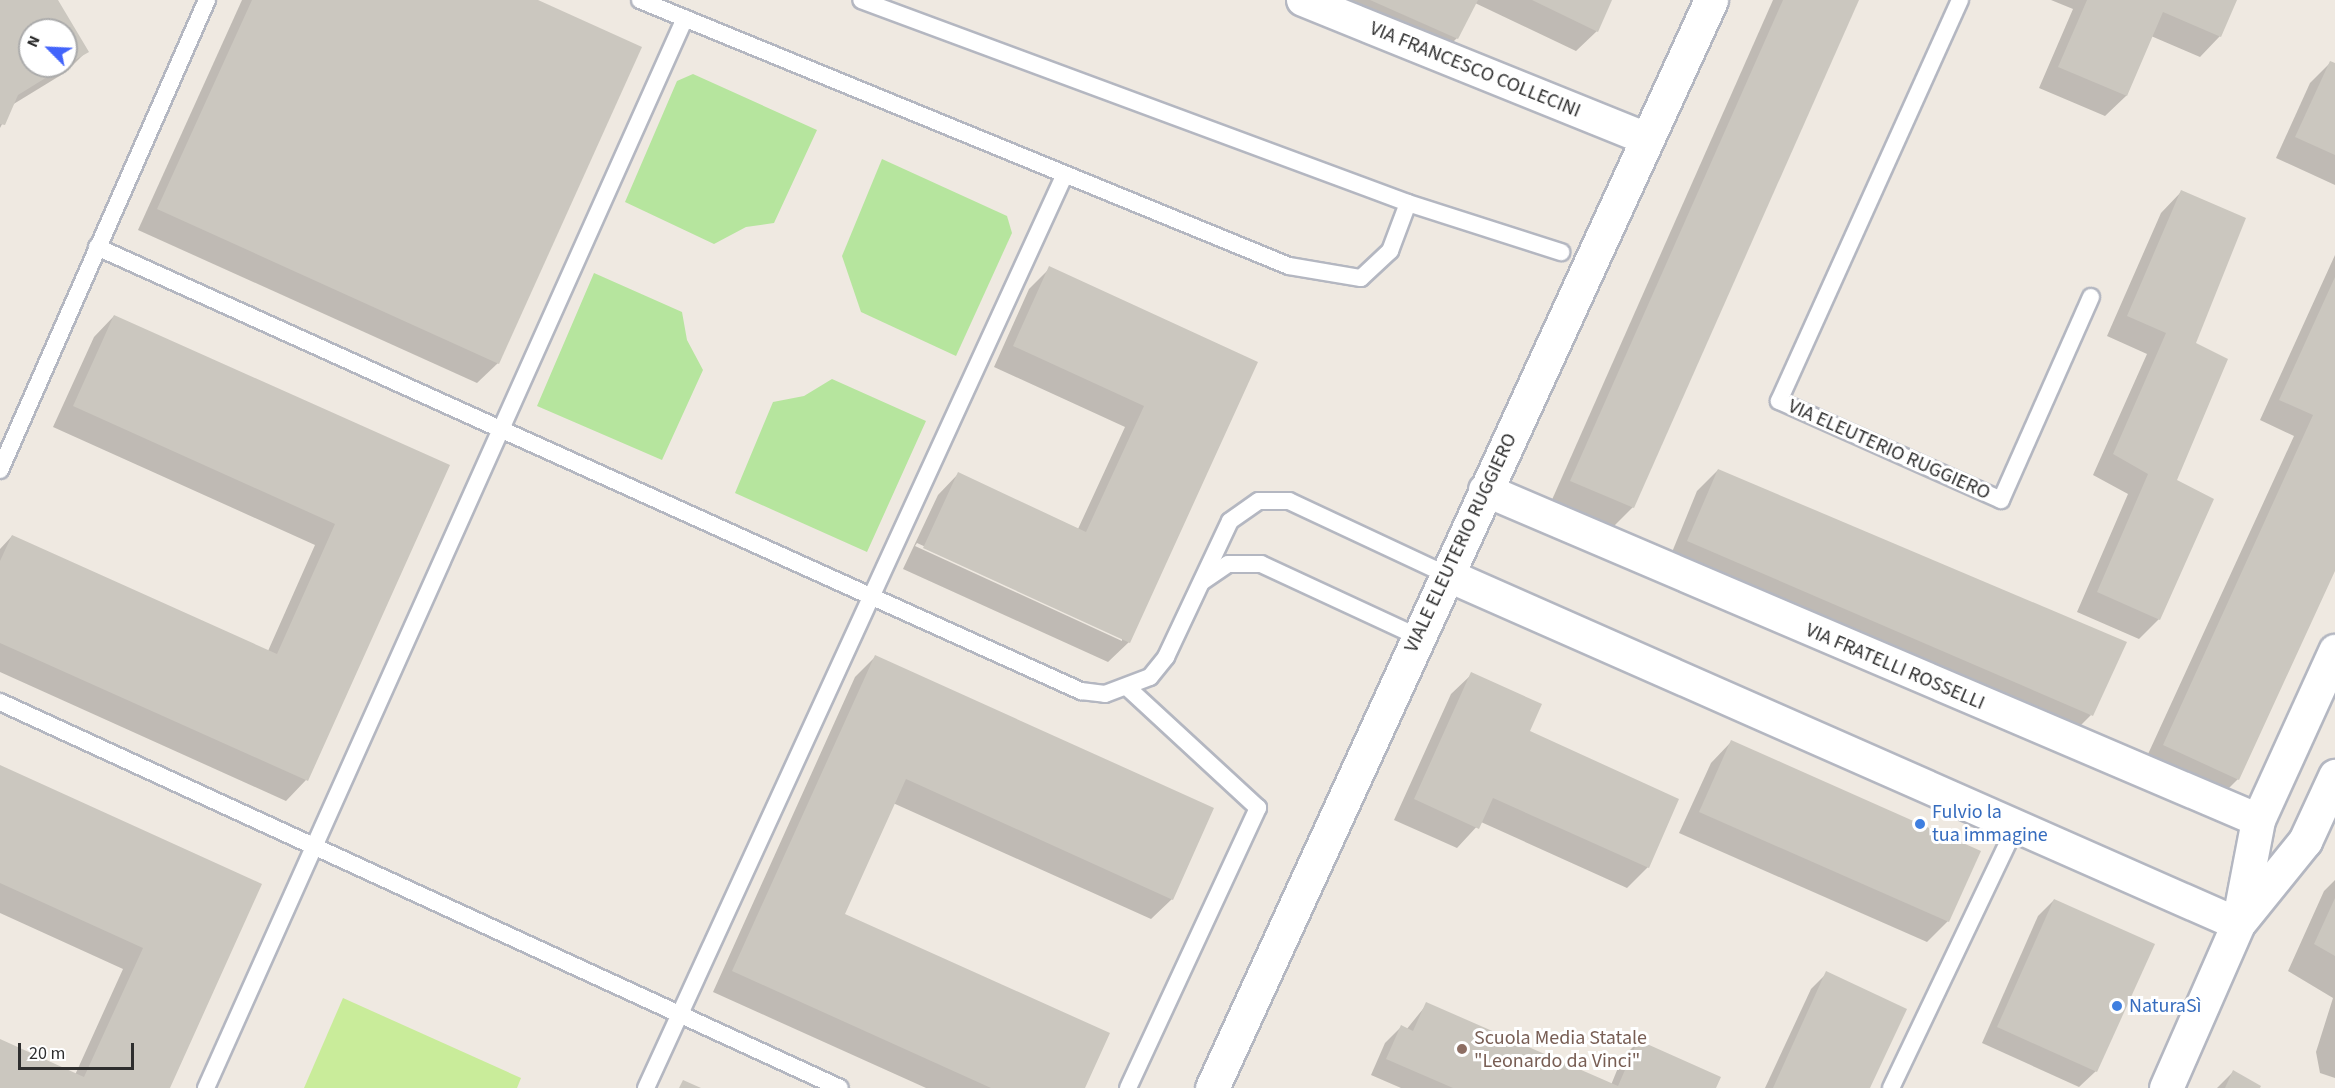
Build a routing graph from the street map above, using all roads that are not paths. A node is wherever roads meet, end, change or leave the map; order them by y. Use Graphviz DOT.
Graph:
graph roads {
  1 [pos="207,0"];
  2 [pos="640,0"];
  3 [pos="861,0"];
  4 [pos="1304,0"];
  5 [pos="1711,0"];
  6 [pos="1960,0"];
  7 [pos="685,18"];
  8 [pos="1647,139"];
  9 [pos="1065,174"];
  10 [pos="1408,203"];
  11 [pos="97,247"];
  12 [pos="1561,252"];
  13 [pos="2091,297"];
  14 [pos="501,429"];
  15 [pos="0,470"];
  16 [pos="1485,490"];
  17 [pos="1447,575"];
  18 [pos="872,597"];
  19 [pos="1192,600"];
  20 [pos="1418,637"];
  21 [pos="2335,651"];
  22 [pos="1129,689"];
  23 [pos="0,702"];
  24 [pos="2335,776"];
  25 [pos="2258,820"];
  26 [pos="2016,826"];
  27 [pos="2305,841"];
  28 [pos="314,846"];
  29 [pos="2238,924"];
  30 [pos="680,1014"];
  31 [pos="206,1088"];
  32 [pos="646,1088"];
  33 [pos="840,1088"];
  34 [pos="1128,1088"];
  35 [pos="1212,1088"];
  36 [pos="1891,1088"];
  37 [pos="2166,1088"];
  1 -- 11 [label="lane"];
  2 -- 7 [label="lane"];
  3 -- 10 [label="lane"];
  4 -- 8 [label="street, VIA FRANCESCO COLLECINI"];
  5 -- 8 [label="street, VIALE ELEUTERIO RUGGIERO"];
  6 -- 13 [label="lane, VIA ELEUTERIO RUGGIERO"];
  7 -- 9 [label="lane"];
  7 -- 14 [label="lane"];
  8 -- 16 [label="street, VIALE ELEUTERIO RUGGIERO"];
  9 -- 10 [label="lane"];
  9 -- 18 [label="lane"];
  10 -- 12 [label="lane"];
  11 -- 14 [label="lane"];
  11 -- 15 [label="lane"];
  14 -- 18 [label="lane"];
  14 -- 28 [label="lane"];
  16 -- 17 [label="street, VIALE ELEUTERIO RUGGIERO"];
  16 -- 25 [label="street, VIA FRATELLI ROSSELLI"];
  17 -- 19 [label="lane"];
  17 -- 20 [label="street, VIALE ELEUTERIO RUGGIERO"];
  17 -- 26 [label="street"];
  18 -- 22 [label="lane"];
  18 -- 30 [label="lane"];
  19 -- 20 [label="lane"];
  19 -- 22 [label="lane"];
  20 -- 35 [label="street, VIALE ELEUTERIO RUGGIERO"];
  21 -- 25 [label="street"];
  22 -- 34 [label="lane"];
  23 -- 28 [label="lane"];
  24 -- 27 [label="street"];
  25 -- 27 [label="street, VIA FRATELLI ROSSELLI"];
  25 -- 29 [label="street"];
  26 -- 29 [label="street"];
  26 -- 36 [label="lane"];
  27 -- 29 [label="street"];
  28 -- 30 [label="lane"];
  28 -- 31 [label="lane"];
  29 -- 37 [label="street"];
  30 -- 32 [label="lane"];
  30 -- 33 [label="lane"];
}
